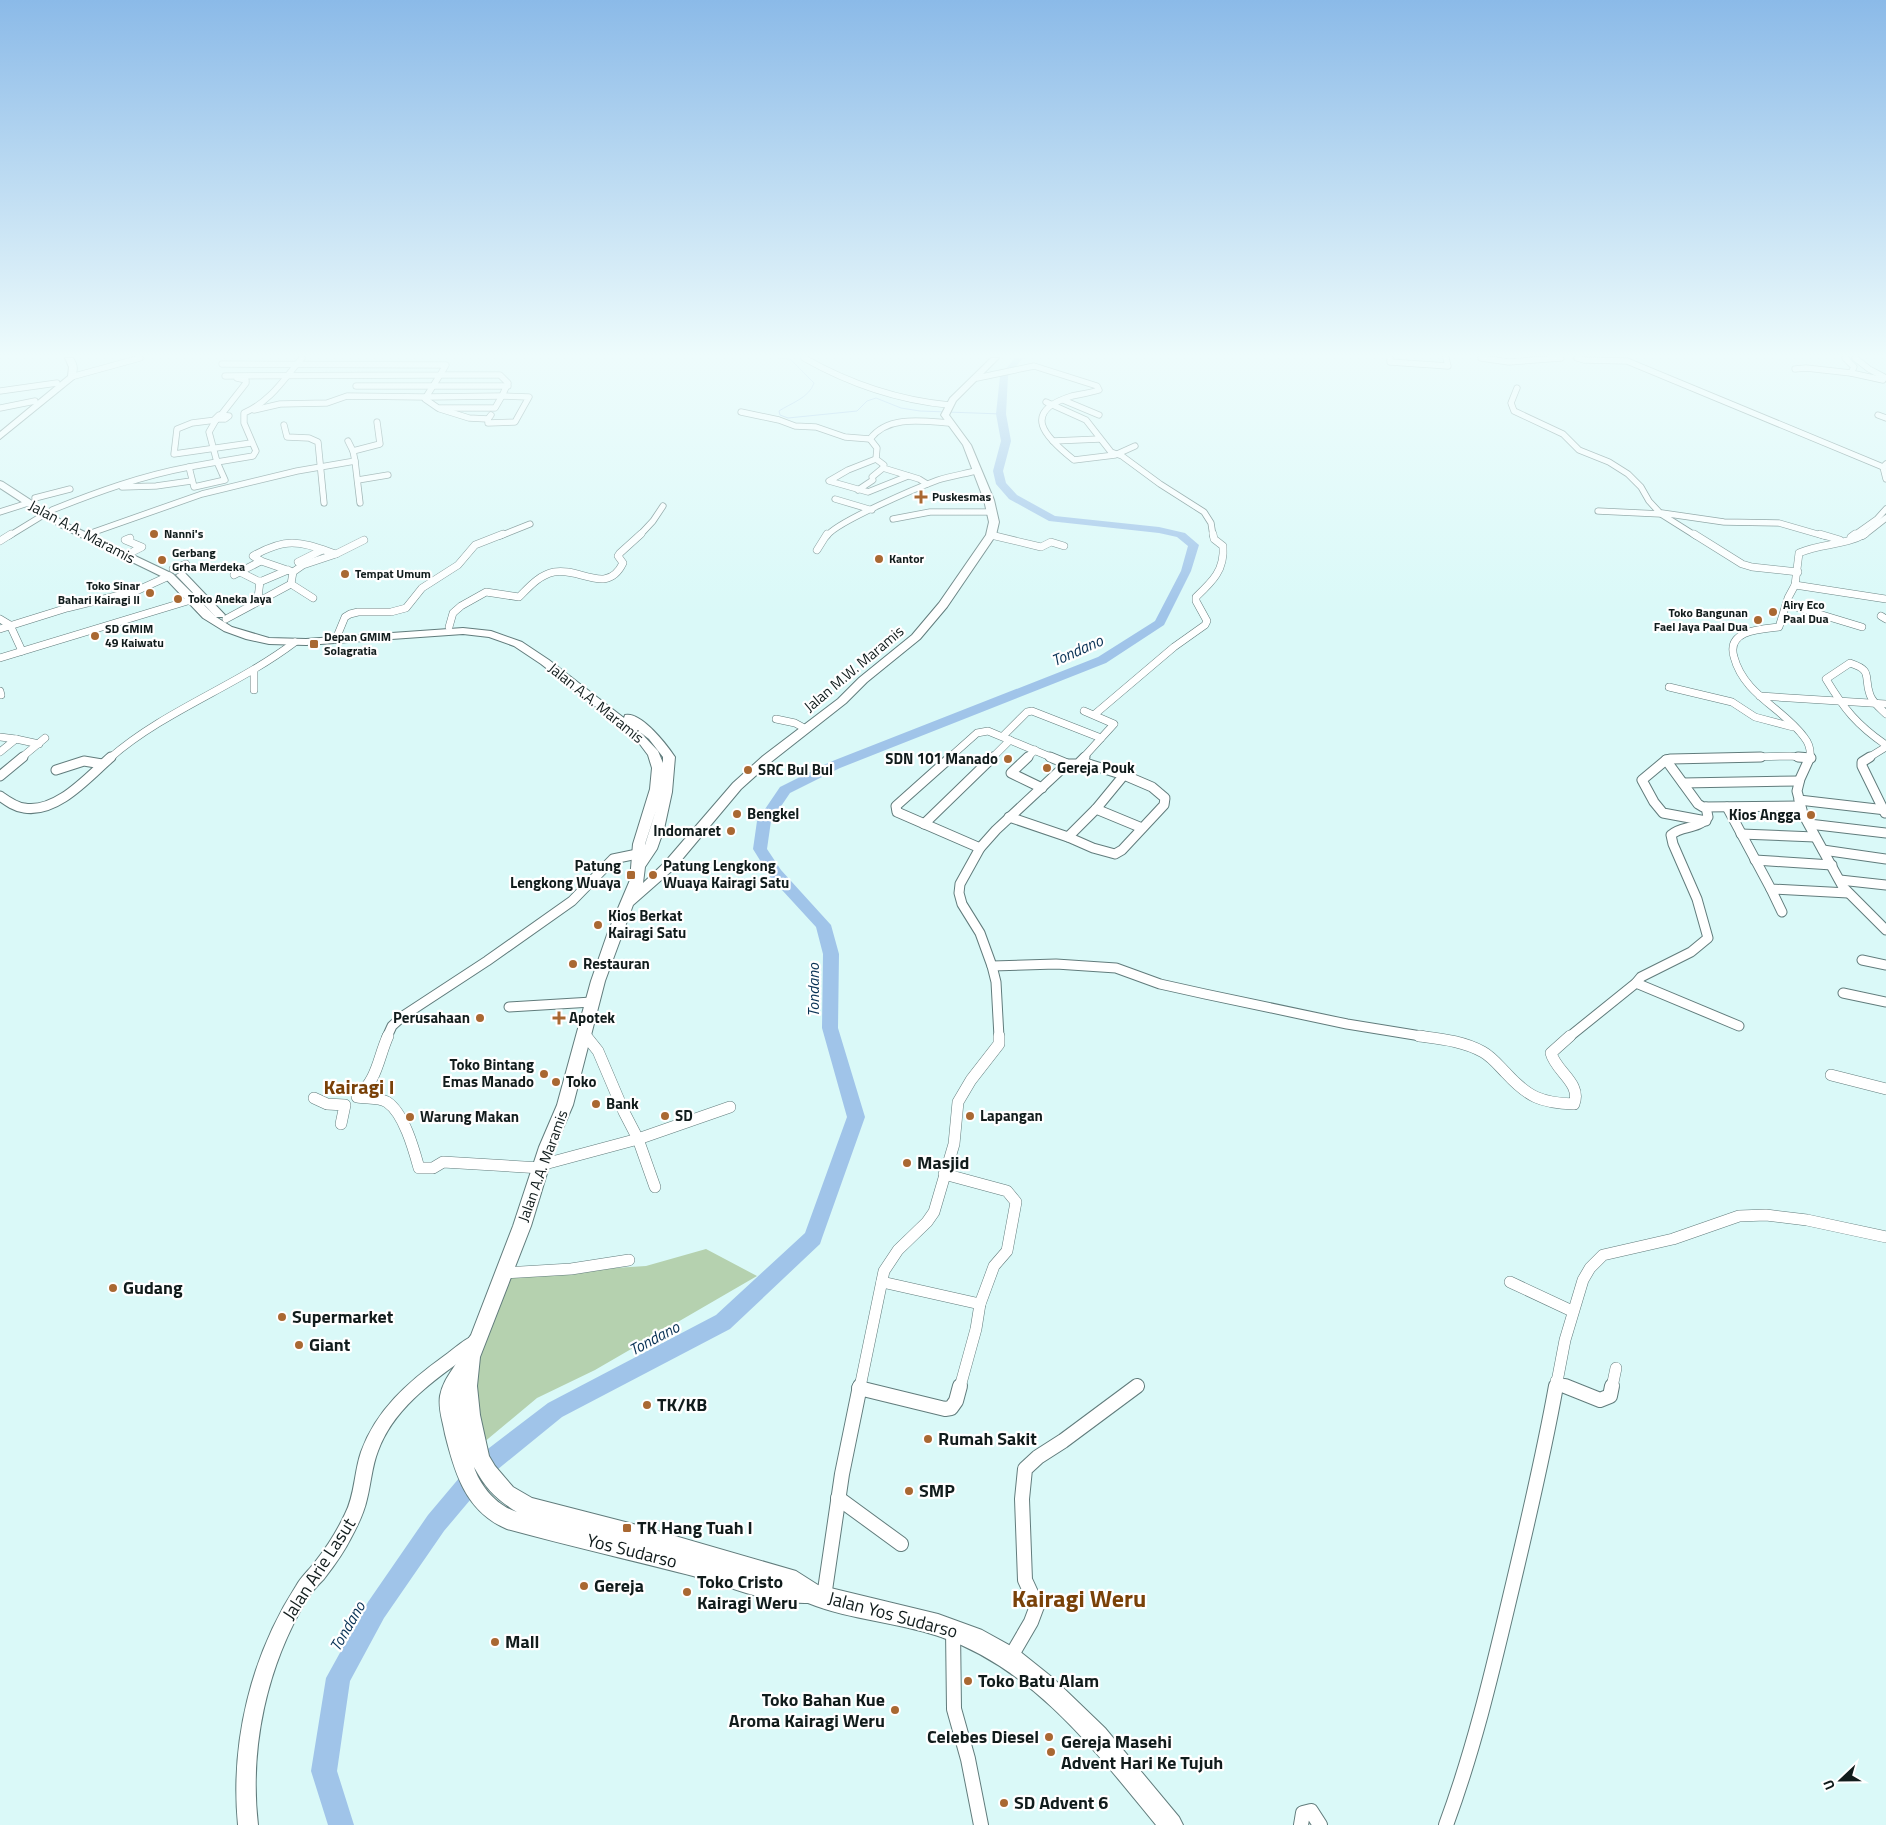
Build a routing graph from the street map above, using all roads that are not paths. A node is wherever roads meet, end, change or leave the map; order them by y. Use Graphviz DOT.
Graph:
graph roads {
  1 [pos="175,443"];
  2 [pos="212,443"];
  3 [pos="250,443"];
  4 [pos="251,443"];
  5 [pos="317,443"];
  6 [pos="349,443"];
  7 [pos="380,443"];
  8 [pos="873,443"];
  9 [pos="966,443"];
  10 [pos="1055,443"];
  11 [pos="1104,443"];
  12 [pos="1572,443"];
  13 [pos="1832,443"];
  14 [pos="1135,446"];
  15 [pos="214,449"];
  16 [pos="352,451"];
  17 [pos="1116,455"];
  18 [pos="876,459"];
  19 [pos="355,461"];
  20 [pos="217,462"];
  21 [pos="1885,464"];
  22 [pos="189,467"];
  23 [pos="320,467"];
  24 [pos="883,468"];
  25 [pos="976,471"];
  26 [pos="0,474"];
  27 [pos="388,475"];
  28 [pos="908,476"];
  29 [pos="1886,479"];
  30 [pos="276,480"];
  31 [pos="358,480"];
  32 [pos="191,481"];
  33 [pos="264,483"];
  34 [pos="0,484"];
  35 [pos="928,484"];
  36 [pos="117,487"];
  37 [pos="70,489"];
  38 [pos="858,490"];
  39 [pos="835,499"];
  40 [pos="31,501"];
  41 [pos="324,503"];
  42 [pos="360,503"];
  43 [pos="663,506"];
  44 [pos="1886,509"];
  45 [pos="872,510"];
  46 [pos="1598,511"];
  47 [pos="0,512"];
  48 [pos="49,512"];
  49 [pos="992,512"];
  50 [pos="1660,513"];
  51 [pos="1886,518"];
  52 [pos="894,519"];
  53 [pos="530,524"];
  54 [pos="1867,526"];
  55 [pos="1874,528"];
  56 [pos="94,532"];
  57 [pos="991,535"];
  58 [pos="130,538"];
  59 [pos="364,540"];
  60 [pos="1840,540"];
  61 [pos="0,541"];
  62 [pos="1064,546"];
  63 [pos="1828,546"];
  64 [pos="322,550"];
  65 [pos="817,550"];
  66 [pos="134,554"];
  67 [pos="336,554"];
  68 [pos="261,561"];
  69 [pos="186,564"];
  70 [pos="289,570"];
  71 [pos="1798,572"];
  72 [pos="171,573"];
  73 [pos="278,575"];
  74 [pos="260,581"];
  75 [pos="292,584"];
  76 [pos="1795,585"];
  77 [pos="276,592"];
  78 [pos="519,597"];
  79 [pos="313,598"];
  80 [pos="1886,599"];
  81 [pos="191,600"];
  82 [pos="260,600"];
  83 [pos="530,600"];
  84 [pos="1786,604"];
  85 [pos="0,619"];
  86 [pos="226,619"];
  87 [pos="10,625"];
  88 [pos="449,627"];
  89 [pos="1862,627"];
  90 [pos="0,629"];
  91 [pos="338,634"];
  92 [pos="295,642"];
  93 [pos="22,651"];
  94 [pos="0,658"];
  95 [pos="254,671"];
  96 [pos="1669,687"];
  97 [pos="254,690"];
  98 [pos="1760,696"];
  99 [pos="1839,701"];
  100 [pos="1874,703"];
  101 [pos="1886,704"];
  102 [pos="1084,711"];
  103 [pos="618,713"];
  104 [pos="1095,714"];
  105 [pos="1886,714"];
  106 [pos="776,719"];
  107 [pos="1795,727"];
  108 [pos="806,730"];
  109 [pos="0,737"];
  110 [pos="1007,738"];
  111 [pos="1101,738"];
  112 [pos="16,739"];
  113 [pos="1885,744"];
  114 [pos="1035,750"];
  115 [pos="0,752"];
  116 [pos="1811,758"];
  117 [pos="1666,760"];
  118 [pos="1082,762"];
  119 [pos="102,764"];
  120 [pos="1067,764"];
  121 [pos="56,770"];
  122 [pos="1124,775"];
  123 [pos="0,776"];
  124 [pos="1800,781"];
  125 [pos="1683,783"];
  126 [pos="1042,788"];
  127 [pos="0,796"];
  128 [pos="1799,803"];
  129 [pos="1706,807"];
  130 [pos="1727,807"];
  131 [pos="1096,809"];
  132 [pos="1885,812"];
  133 [pos="1010,817"];
  134 [pos="1706,822"];
  135 [pos="924,824"];
  136 [pos="1809,824"];
  137 [pos="1142,828"];
  138 [pos="1886,833"];
  139 [pos="1741,834"];
  140 [pos="1815,837"];
  141 [pos="1068,838"];
  142 [pos="980,848"];
  143 [pos="1824,850"];
  144 [pos="643,857"];
  145 [pos="1886,859"];
  146 [pos="1755,860"];
  147 [pos="1832,865"];
  148 [pos="669,866"];
  149 [pos="1840,880"];
  150 [pos="1886,885"];
  151 [pos="1771,889"];
  152 [pos="1848,893"];
  153 [pos="628,905"];
  154 [pos="1782,912"];
  155 [pos="1886,930"];
  156 [pos="1862,960"];
  157 [pos="1886,965"];
  158 [pos="992,966"];
  159 [pos="1636,983"];
  160 [pos="1843,993"];
  161 [pos="592,1002"];
  162 [pos="1886,1002"];
  163 [pos="508,1007"];
  164 [pos="1739,1026"];
  165 [pos="585,1035"];
  166 [pos="1831,1075"];
  167 [pos="1886,1090"];
  168 [pos="357,1097"];
  169 [pos="314,1098"];
  170 [pos="345,1105"];
  171 [pos="730,1107"];
  172 [pos="341,1124"];
  173 [pos="638,1138"];
  174 [pos="541,1166"];
  175 [pos="944,1174"];
  176 [pos="655,1187"];
  177 [pos="1886,1237"];
  178 [pos="629,1260"];
  179 [pos="505,1273"];
  180 [pos="882,1282"];
  181 [pos="1510,1282"];
  182 [pos="980,1304"];
  183 [pos="1572,1311"];
  184 [pos="474,1348"];
  185 [pos="1616,1368"];
  186 [pos="1556,1381"];
  187 [pos="1137,1386"];
  188 [pos="859,1388"];
  189 [pos="838,1498"];
  190 [pos="901,1544"];
  191 [pos="816,1595"];
  192 [pos="953,1630"];
  193 [pos="1010,1658"];
  194 [pos="248,1825"];
  195 [pos="981,1825"];
  196 [pos="1171,1825"];
  197 [pos="1301,1825"];
  198 [pos="1320,1825"];
  199 [pos="1446,1825"];
  1 -- 15 [label="street"];
  2 -- 15 [label="street"];
  3 -- 15 [label="street"];
  4 -- 20 [label="street"];
  5 -- 23 [label="street"];
  6 -- 16 [label="street"];
  7 -- 16 [label="street"];
  8 -- 18 [label="street"];
  9 -- 25 [label="highway"];
  10 -- 17 [label="street"];
  11 -- 17 [label="street"];
  12 -- 50 [label="street"];
  13 -- 21 [label="street"];
  14 -- 17 [label="street"];
  15 -- 20 [label="street"];
  16 -- 19 [label="street"];
  17 -- 104 [label="street"];
  18 -- 24 [label="street"];
  18 -- 38 [label="street"];
  19 -- 23 [label="street"];
  19 -- 31 [label="street"];
  20 -- 22 [label="street"];
  20 -- 32 [label="street"];
  21 -- 29 [label="street"];
  22 -- 32 [label="street"];
  22 -- 36 [label="street"];
  23 -- 33 [label="street"];
  23 -- 41 [label="street"];
  24 -- 28 [label="street"];
  24 -- 38 [label="street"];
  25 -- 35 [label="street"];
  25 -- 49 [label="highway"];
  26 -- 40 [label="highway"];
  27 -- 31 [label="street"];
  28 -- 35 [label="street"];
  28 -- 38 [label="street"];
  30 -- 33 [label="street"];
  31 -- 42 [label="street"];
  32 -- 36 [label="street"];
  33 -- 56 [label="street"];
  34 -- 40 [label="highway, Jalan A.A. Maramis"];
  35 -- 45 [label="street"];
  36 -- 48 [label="street"];
  37 -- 40 [label="street"];
  39 -- 45 [label="street"];
  40 -- 47 [label="street"];
  40 -- 48 [label="highway, Jalan A.A. Maramis"];
  43 -- 78 [label="street"];
  44 -- 54 [label="street"];
  45 -- 65 [label="street"];
  46 -- 50 [label="street"];
  48 -- 56 [label="highway"];
  48 -- 61 [label="street"];
  48 -- 66 [label="highway, Jalan A.A. Maramis"];
  49 -- 52 [label="street"];
  49 -- 57 [label="highway"];
  50 -- 60 [label="street"];
  50 -- 71 [label="street"];
  51 -- 55 [label="street"];
  53 -- 91 [label="street"];
  54 -- 55 [label="street"];
  54 -- 60 [label="street"];
  55 -- 63 [label="street"];
  56 -- 66 [label="highway"];
  57 -- 62 [label="street"];
  57 -- 108 [label="highway, Jalan M.W. Maramis"];
  58 -- 66 [label="street"];
  59 -- 67 [label="street"];
  60 -- 63 [label="street"];
  63 -- 71 [label="street"];
  64 -- 67 [label="street"];
  64 -- 68 [label="street"];
  64 -- 70 [label="street"];
  66 -- 72 [label="highway, Jalan A.A. Maramis"];
  67 -- 70 [label="street"];
  68 -- 70 [label="street"];
  68 -- 74 [label="street"];
  69 -- 72 [label="street"];
  70 -- 73 [label="street"];
  70 -- 75 [label="street"];
  71 -- 76 [label="street"];
  72 -- 81 [label="highway, Jalan A.A. Maramis"];
  72 -- 86 [label="highway"];
  72 -- 87 [label="street"];
  73 -- 74 [label="street"];
  73 -- 77 [label="street"];
  74 -- 82 [label="street"];
  75 -- 77 [label="street"];
  75 -- 79 [label="street"];
  76 -- 80 [label="street"];
  76 -- 84 [label="street"];
  77 -- 82 [label="street"];
  78 -- 83 [label="street"];
  78 -- 88 [label="street"];
  81 -- 92 [label="highway, Jalan A.A. Maramis"];
  81 -- 93 [label="street"];
  82 -- 86 [label="street"];
  84 -- 89 [label="street"];
  84 -- 98 [label="street"];
  85 -- 87 [label="street"];
  86 -- 91 [label="highway"];
  87 -- 90 [label="street"];
  87 -- 93 [label="street"];
  88 -- 91 [label="highway"];
  88 -- 103 [label="highway"];
  92 -- 95 [label="street"];
  92 -- 103 [label="highway, Jalan A.A. Maramis"];
  93 -- 94 [label="street"];
  95 -- 97 [label="street"];
  95 -- 119 [label="street"];
  96 -- 107 [label="street"];
  98 -- 99 [label="street"];
  98 -- 107 [label="street"];
  99 -- 100 [label="street"];
  99 -- 100 [label="street"];
  99 -- 113 [label="street"];
  100 -- 101 [label="street"];
  100 -- 105 [label="street"];
  102 -- 104 [label="street"];
  103 -- 144 [label="highway, Jalan A.A. Maramis"];
  104 -- 111 [label="street"];
  106 -- 108 [label="street"];
  107 -- 116 [label="street"];
  108 -- 148 [label="highway, Jalan M.W. Maramis"];
  109 -- 112 [label="street"];
  110 -- 111 [label="street"];
  110 -- 114 [label="street"];
  110 -- 135 [label="street"];
  110 -- 135 [label="street"];
  111 -- 118 [label="street"];
  112 -- 115 [label="street"];
  112 -- 123 [label="street"];
  113 -- 132 [label="street"];
  114 -- 120 [label="street"];
  114 -- 126 [label="street"];
  116 -- 117 [label="street"];
  116 -- 124 [label="street"];
  117 -- 125 [label="street"];
  117 -- 134 [label="street"];
  118 -- 120 [label="street"];
  118 -- 122 [label="street"];
  119 -- 121 [label="street"];
  119 -- 127 [label="street"];
  120 -- 126 [label="street"];
  122 -- 131 [label="street"];
  122 -- 137 [label="street"];
  124 -- 125 [label="street"];
  124 -- 128 [label="street"];
  125 -- 129 [label="street"];
  126 -- 133 [label="street"];
  128 -- 130 [label="street"];
  128 -- 132 [label="street"];
  128 -- 136 [label="street"];
  129 -- 130 [label="street"];
  129 -- 134 [label="street"];
  130 -- 139 [label="street"];
  131 -- 137 [label="street"];
  131 -- 141 [label="street"];
  133 -- 141 [label="street"];
  133 -- 142 [label="street"];
  134 -- 159 [label="street"];
  135 -- 142 [label="street"];
  136 -- 138 [label="street"];
  136 -- 140 [label="street"];
  137 -- 141 [label="street"];
  139 -- 140 [label="street"];
  139 -- 146 [label="street"];
  140 -- 143 [label="street"];
  142 -- 158 [label="street"];
  143 -- 145 [label="street"];
  143 -- 147 [label="street"];
  144 -- 148 [label="highway"];
  144 -- 153 [label="highway, Jalan A.A. Maramis"];
  144 -- 168 [label="street"];
  146 -- 147 [label="street"];
  146 -- 151 [label="street"];
  147 -- 149 [label="street"];
  148 -- 153 [label="highway, Jalan M.W. Maramis"];
  149 -- 150 [label="street"];
  149 -- 152 [label="street"];
  151 -- 152 [label="street"];
  151 -- 154 [label="street"];
  152 -- 155 [label="street"];
  153 -- 161 [label="highway, Jalan A.A. Maramis"];
  156 -- 157 [label="street"];
  158 -- 159 [label="street"];
  158 -- 175 [label="street"];
  159 -- 164 [label="street"];
  160 -- 162 [label="street"];
  161 -- 163 [label="street"];
  161 -- 165 [label="highway, Jalan A.A. Maramis"];
  165 -- 173 [label="street"];
  165 -- 174 [label="highway, Jalan A.A. Maramis"];
  166 -- 167 [label="street"];
  168 -- 170 [label="street"];
  168 -- 174 [label="street"];
  169 -- 170 [label="street"];
  170 -- 172 [label="street"];
  171 -- 173 [label="street"];
  173 -- 174 [label="street"];
  173 -- 176 [label="street"];
  174 -- 179 [label="highway, Jalan A.A. Maramis"];
  175 -- 180 [label="street"];
  175 -- 182 [label="street"];
  177 -- 183 [label="street"];
  178 -- 179 [label="street"];
  179 -- 184 [label="highway, Jalan A.A. Maramis"];
  180 -- 182 [label="street"];
  180 -- 188 [label="street"];
  181 -- 183 [label="street"];
  182 -- 188 [label="street"];
  183 -- 186 [label="street"];
  184 -- 191 [label="highway, Yos Sudarso"];
  184 -- 191 [label="highway, Yos Sudarso"];
  184 -- 194 [label="main road, Jalan Arie Lasut"];
  185 -- 186 [label="street"];
  186 -- 199 [label="street"];
  187 -- 193 [label="street"];
  188 -- 189 [label="street"];
  189 -- 190 [label="street"];
  189 -- 191 [label="street"];
  191 -- 192 [label="highway, Jalan Yos Sudarso"];
  192 -- 193 [label="highway, Jalan Yos Sudarso"];
  192 -- 195 [label="street"];
  193 -- 196 [label="highway, Jalan Yos Sudarso"];
  197 -- 198 [label="street"];
}
